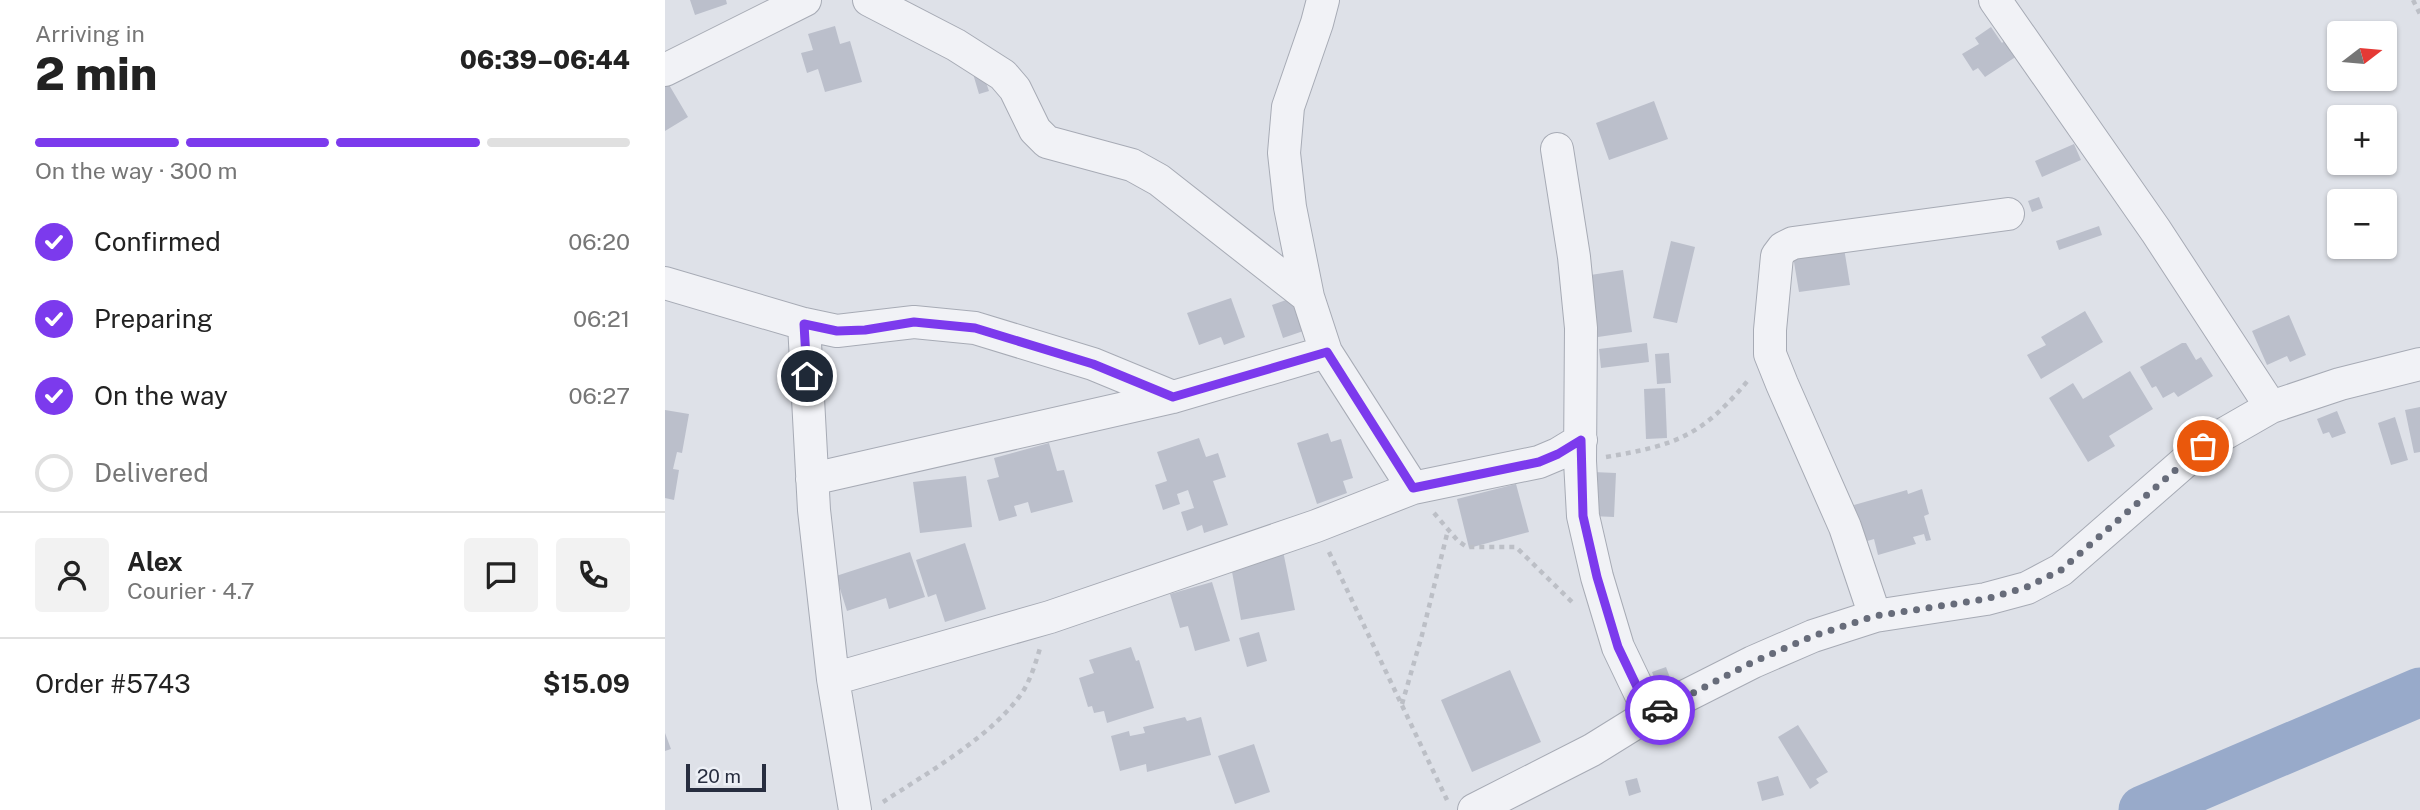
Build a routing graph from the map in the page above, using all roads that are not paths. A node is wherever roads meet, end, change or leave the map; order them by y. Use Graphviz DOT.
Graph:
graph roads {
  1 [pos="805,0"];
  2 [pos="869,0"];
  3 [pos="1322,0"];
  4 [pos="1995,0"];
  5 [pos="665,70"];
  6 [pos="1557,149"];
  7 [pos="2008,214"];
  8 [pos="665,283"];
  9 [pos="1308,297"];
  10 [pos="804,324"];
  11 [pos="1327,352"];
  12 [pos="2420,364"];
  13 [pos="1173,397"];
  14 [pos="2271,407"];
  15 [pos="1580,450"];
  16 [pos="812,479"];
  17 [pos="1413,488"];
  18 [pos="1875,616"];
  19 [pos="833,679"];
  20 [pos="1650,714"];
  21 [pos="868,806"];
  22 [pos="1473,810"];
  1 -- 5 [label="street"];
  2 -- 9 [label="street"];
  3 -- 9 [label="street"];
  4 -- 14 [label="street"];
  6 -- 15 [label="street"];
  7 -- 18 [label="street"];
  8 -- 10 [label="street"];
  9 -- 11 [label="street"];
  10 -- 13 [label="street"];
  10 -- 16 [label="street"];
  11 -- 13 [label="street"];
  11 -- 17 [label="street"];
  12 -- 14 [label="street"];
  13 -- 16 [label="street"];
  14 -- 18 [label="street"];
  15 -- 17 [label="street"];
  15 -- 20 [label="street"];
  16 -- 19 [label="street"];
  17 -- 19 [label="street"];
  18 -- 20 [label="street"];
  19 -- 21 [label="street"];
  20 -- 22 [label="street"];
}
